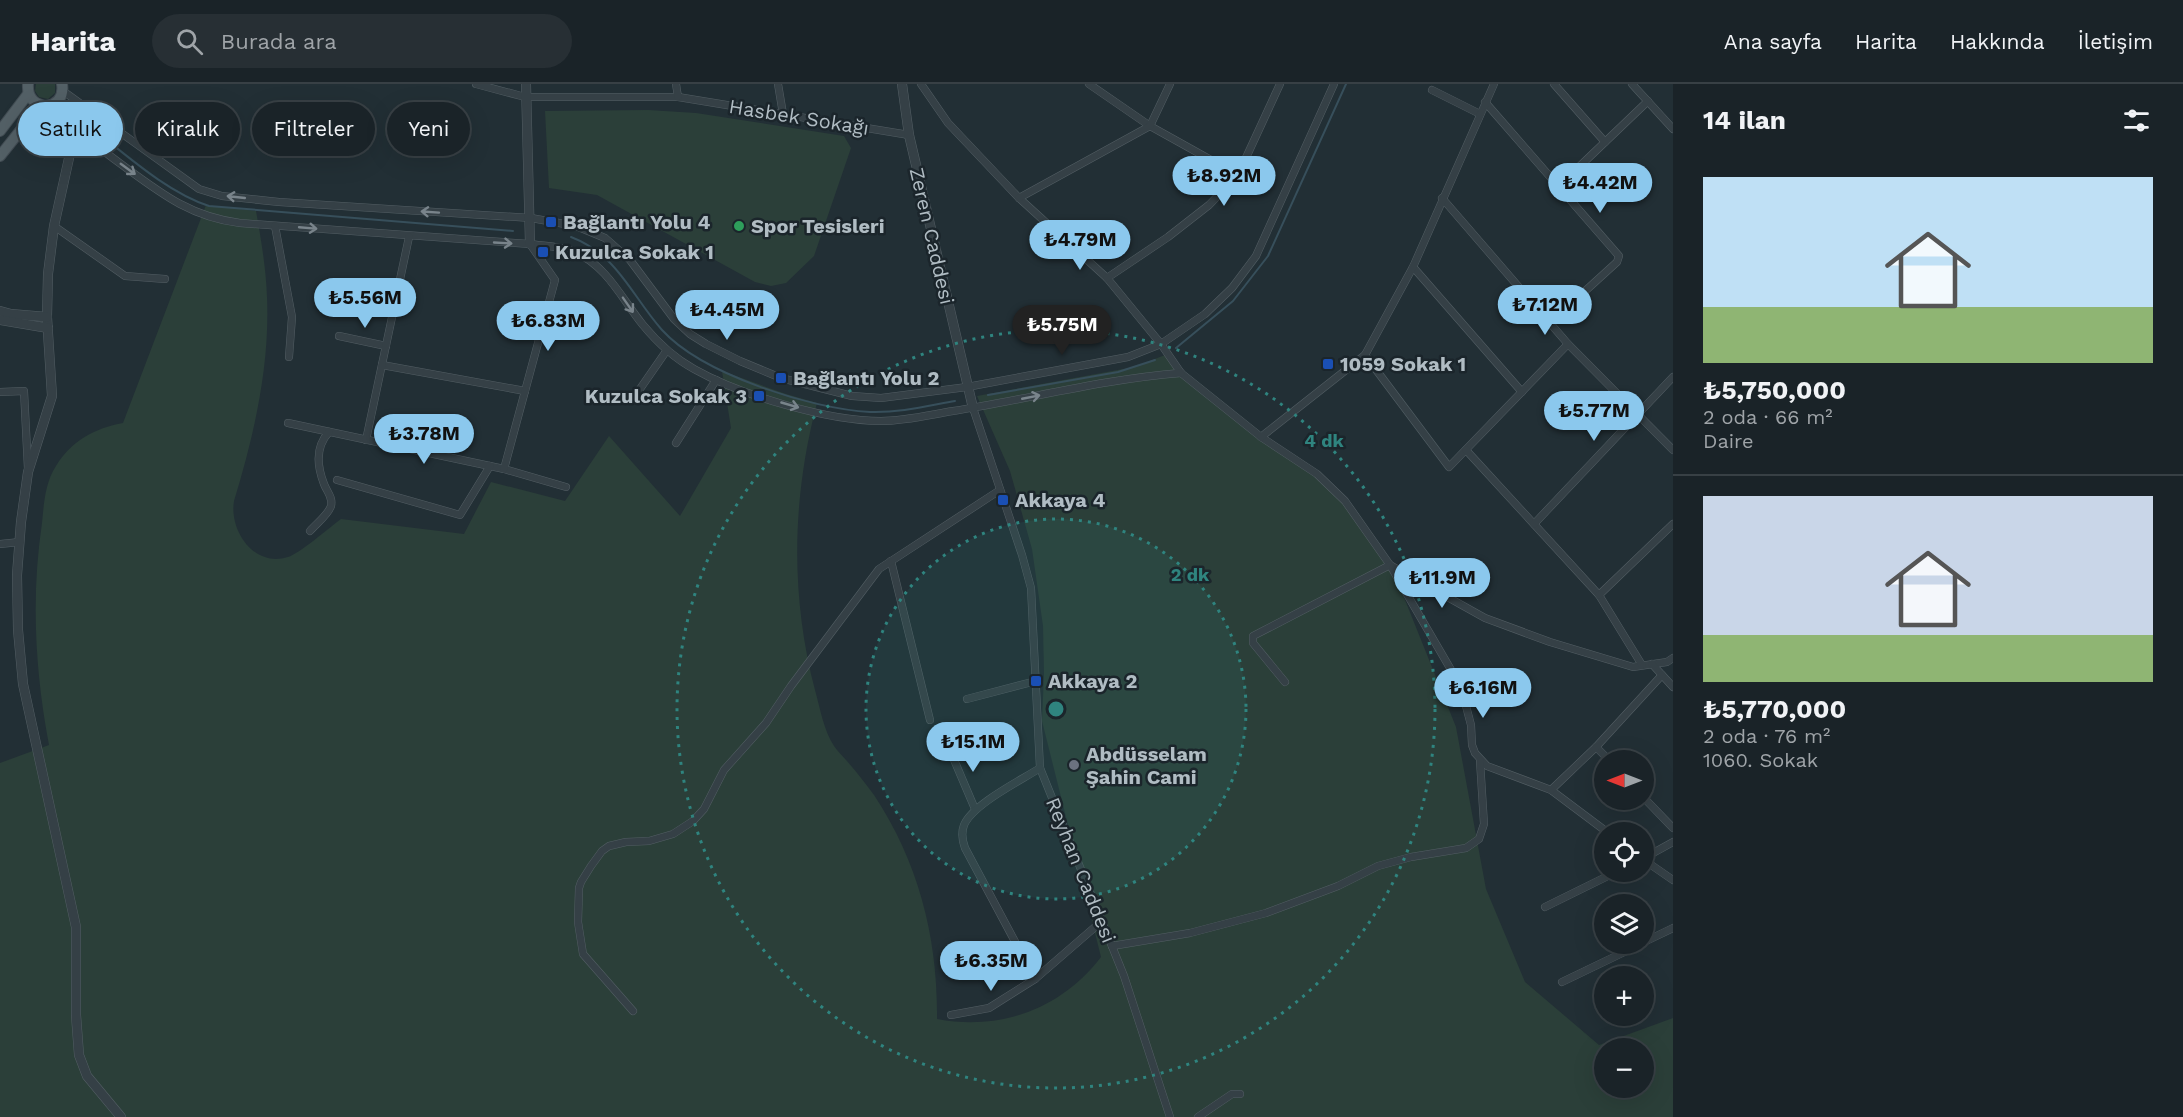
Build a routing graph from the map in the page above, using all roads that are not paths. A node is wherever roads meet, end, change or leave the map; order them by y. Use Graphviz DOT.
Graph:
graph roads {
  1 [pos="476,84"];
  2 [pos="526,84"];
  3 [pos="676,84"];
  4 [pos="778,84"];
  5 [pos="902,84"];
  6 [pos="921,84"];
  7 [pos="1089,84"];
  8 [pos="1170,84"];
  9 [pos="1280,84"];
  10 [pos="1334,84"];
  11 [pos="1494,84"];
  12 [pos="1554,84"];
  13 [pos="1632,84"];
  14 [pos="63,87"];
  15 [pos="28,89"];
  16 [pos="1432,90"];
  17 [pos="525,97"];
  18 [pos="678,97"];
  19 [pos="56,102"];
  20 [pos="1485,102"];
  21 [pos="1648,102"];
  22 [pos="783,114"];
  23 [pos="1480,114"];
  24 [pos="1150,126"];
  25 [pos="1673,129"];
  26 [pos="0,131"];
  27 [pos="18,134"];
  28 [pos="909,135"];
  29 [pos="1605,142"];
  30 [pos="0,156"];
  31 [pos="69,156"];
  32 [pos="110,156"];
  33 [pos="1238,175"];
  34 [pos="1559,186"];
  35 [pos="1019,198"];
  36 [pos="1442,198"];
  37 [pos="531,218"];
  38 [pos="54,226"];
  39 [pos="275,226"];
  40 [pos="409,237"];
  41 [pos="530,244"];
  42 [pos="1413,267"];
  43 [pos="1107,278"];
  44 [pos="165,279"];
  45 [pos="0,311"];
  46 [pos="47,317"];
  47 [pos="0,320"];
  48 [pos="1550,323"];
  49 [pos="48,328"];
  50 [pos="339,336"];
  51 [pos="1161,344"];
  52 [pos="1568,344"];
  53 [pos="387,346"];
  54 [pos="667,350"];
  55 [pos="1365,355"];
  56 [pos="289,357"];
  57 [pos="382,365"];
  58 [pos="1181,373"];
  59 [pos="1673,377"];
  60 [pos="716,380"];
  61 [pos="967,387"];
  62 [pos="525,391"];
  63 [pos="0,392"];
  64 [pos="1522,392"];
  65 [pos="633,399"];
  66 [pos="973,408"];
  67 [pos="1637,415"];
  68 [pos="288,423"];
  69 [pos="329,432"];
  70 [pos="1261,437"];
  71 [pos="366,441"];
  72 [pos="676,443"];
  73 [pos="1466,450"];
  74 [pos="1673,450"];
  75 [pos="489,466"];
  76 [pos="504,470"];
  77 [pos="28,472"];
  78 [pos="337,480"];
  79 [pos="566,487"];
  80 [pos="1000,490"];
  81 [pos="1534,524"];
  82 [pos="1673,524"];
  83 [pos="310,531"];
  84 [pos="20,542"];
  85 [pos="0,544"];
  86 [pos="891,561"];
  87 [pos="1390,565"];
  88 [pos="1599,595"];
  89 [pos="1673,658"];
  90 [pos="1652,664"];
  91 [pos="1642,665"];
  92 [pos="1662,675"];
  93 [pos="1036,681"];
  94 [pos="1285,682"];
  95 [pos="1673,687"];
  96 [pos="967,699"];
  97 [pos="930,720"];
  98 [pos="1596,747"];
  99 [pos="949,748"];
  100 [pos="1599,750"];
  101 [pos="1480,761"];
  102 [pos="1040,768"];
  103 [pos="1551,790"];
  104 [pos="1654,808"];
  105 [pos="975,809"];
  106 [pos="1594,822"];
  107 [pos="1673,828"];
  108 [pos="1673,842"];
  109 [pos="1654,853"];
  110 [pos="1654,866"];
  111 [pos="1673,880"];
  112 [pos="1596,882"];
  113 [pos="1545,907"];
  114 [pos="1102,921"];
  115 [pos="1673,928"];
  116 [pos="1654,938"];
  117 [pos="1112,946"];
  118 [pos="1620,954"];
  119 [pos="1035,979"];
  120 [pos="1562,982"];
  121 [pos="633,1011"];
  122 [pos="951,1015"];
  123 [pos="1239,1094"];
  124 [pos="121,1117"];
  125 [pos="1170,1117"];
  126 [pos="1198,1117"];
  1 -- 17 [label="street, Hasbek Sokağı"];
  2 -- 17 [label="street"];
  3 -- 18 [label="street"];
  4 -- 22 [label="street"];
  5 -- 28 [label="street, Zeren Caddesi"];
  6 -- 35 [label="street"];
  7 -- 24 [label="street"];
  8 -- 24 [label="street"];
  9 -- 33 [label="street"];
  10 -- 51 [label="street"];
  11 -- 20 [label="street"];
  12 -- 29 [label="street"];
  13 -- 21 [label="street"];
  14 -- 19 [label="main road"];
  37 -- 14 [label="street, one-way"];
  15 -- 26 [label="main road"];
  16 -- 23 [label="street"];
  17 -- 18 [label="street, Hasbek Sokağı"];
  17 -- 37 [label="street"];
  18 -- 22 [label="street, Hasbek Sokağı"];
  20 -- 23 [label="street"];
  20 -- 34 [label="street"];
  21 -- 25 [label="street"];
  21 -- 29 [label="street"];
  22 -- 28 [label="street, Hasbek Sokağı"];
  23 -- 36 [label="street"];
  24 -- 33 [label="street"];
  24 -- 35 [label="street"];
  27 -- 30 [label="main road"];
  28 -- 61 [label="street, Zeren Caddesi"];
  29 -- 34 [label="street"];
  31 -- 38 [label="street"];
  32 -- 39 [label="street, one-way"];
  33 -- 43 [label="street"];
  34 -- 48 [label="street"];
  35 -- 43 [label="street"];
  36 -- 42 [label="street"];
  36 -- 48 [label="street"];
  37 -- 41 [label="street"];
  37 -- 61 [label="street"];
  38 -- 44 [label="street"];
  38 -- 46 [label="street"];
  39 -- 40 [label="street, one-way"];
  39 -- 56 [label="street"];
  40 -- 41 [label="street, one-way"];
  40 -- 53 [label="street"];
  41 -- 54 [label="street, one-way"];
  41 -- 62 [label="street"];
  42 -- 55 [label="street"];
  42 -- 64 [label="street"];
  43 -- 51 [label="street"];
  45 -- 46 [label="street"];
  46 -- 49 [label="street"];
  47 -- 49 [label="street"];
  48 -- 52 [label="street"];
  49 -- 77 [label="street"];
  50 -- 53 [label="street"];
  51 -- 58 [label="street"];
  51 -- 61 [label="street"];
  52 -- 64 [label="street"];
  52 -- 67 [label="street"];
  53 -- 57 [label="street"];
  54 -- 60 [label="street"];
  54 -- 65 [label="street"];
  55 -- 70 [label="street"];
  55 -- 73 [label="street"];
  57 -- 62 [label="street"];
  57 -- 71 [label="street"];
  66 -- 58 [label="street, one-way"];
  58 -- 70 [label="street"];
  59 -- 67 [label="street"];
  60 -- 66 [label="street, one-way"];
  60 -- 72 [label="street"];
  61 -- 66 [label="street, Zeren Caddesi"];
  62 -- 76 [label="street"];
  63 -- 77 [label="street"];
  64 -- 73 [label="street"];
  66 -- 80 [label="street, Reyhan Caddesi"];
  67 -- 74 [label="street"];
  67 -- 81 [label="street"];
  68 -- 69 [label="street"];
  69 -- 71 [label="street"];
  69 -- 83 [label="street"];
  70 -- 87 [label="street"];
  71 -- 75 [label="street"];
  73 -- 81 [label="street"];
  75 -- 76 [label="street"];
  75 -- 78 [label="street"];
  76 -- 79 [label="street"];
  77 -- 84 [label="street"];
  80 -- 86 [label="street"];
  80 -- 93 [label="street, Reyhan Caddesi"];
  81 -- 88 [label="street"];
  82 -- 88 [label="street"];
  84 -- 85 [label="street"];
  84 -- 124 [label="street"];
  86 -- 97 [label="street"];
  86 -- 121 [label="street"];
  87 -- 91 [label="street"];
  87 -- 94 [label="street"];
  87 -- 101 [label="street"];
  88 -- 91 [label="street"];
  89 -- 90 [label="street"];
  90 -- 91 [label="street"];
  90 -- 92 [label="street"];
  92 -- 95 [label="street"];
  92 -- 98 [label="street"];
  93 -- 96 [label="street"];
  93 -- 102 [label="street, Reyhan Caddesi"];
  98 -- 100 [label="street"];
  98 -- 103 [label="street"];
  99 -- 105 [label="street"];
  101 -- 103 [label="street"];
  101 -- 117 [label="street"];
  102 -- 105 [label="street"];
  102 -- 114 [label="street, Reyhan Caddesi"];
  103 -- 106 [label="street"];
  104 -- 107 [label="street"];
  105 -- 119 [label="street"];
  108 -- 109 [label="street"];
  110 -- 111 [label="street"];
  112 -- 113 [label="street"];
  114 -- 117 [label="street, Reyhan Caddesi"];
  114 -- 119 [label="street"];
  115 -- 116 [label="street"];
  117 -- 125 [label="street, Reyhan Caddesi"];
  118 -- 120 [label="street"];
  119 -- 122 [label="street"];
  123 -- 126 [label="street"];
}
